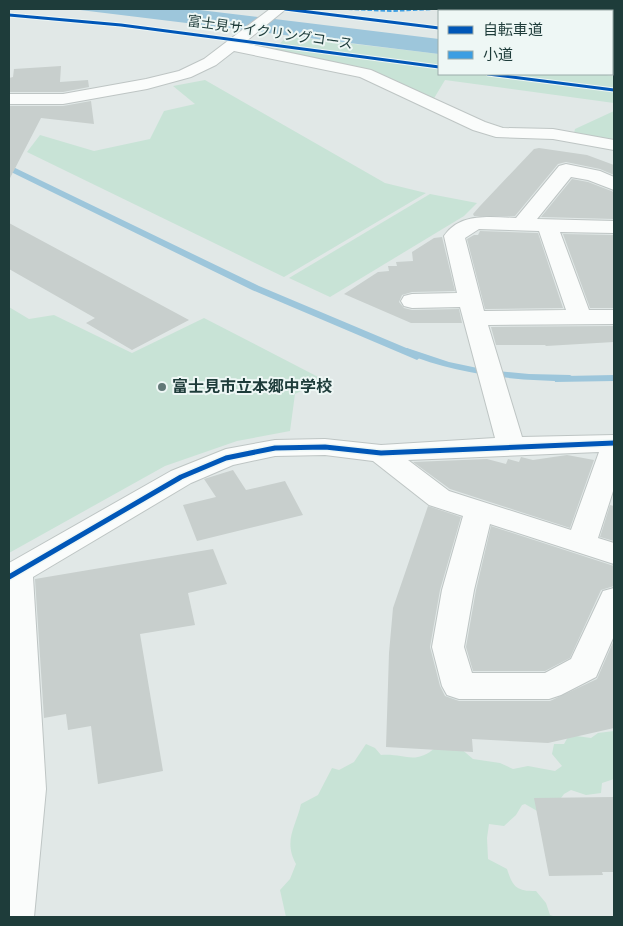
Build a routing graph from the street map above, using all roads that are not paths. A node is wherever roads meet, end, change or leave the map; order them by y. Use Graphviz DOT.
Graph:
graph roads {
  1 [pos="278,9"];
  2 [pos="237,43"];
  3 [pos="9,99"];
  4 [pos="614,145"];
  5 [pos="614,184"];
  6 [pos="522,224"];
  7 [pos="547,225"];
  8 [pos="614,227"];
  9 [pos="412,301"];
  10 [pos="473,309"];
  11 [pos="580,317"];
  12 [pos="614,317"];
  13 [pos="614,443"];
  14 [pos="511,446"];
  15 [pos="614,447"];
  16 [pos="381,453"];
  17 [pos="479,510"];
  18 [pos="582,542"];
  19 [pos="614,554"];
  20 [pos="13,574"];
  21 [pos="614,599"];
  22 [pos="17,818"];
  23 [pos="14,917"];
  1 -- 2 [label="street"];
  2 -- 3 [label="street"];
  2 -- 4 [label="street"];
  5 -- 6 [label="street"];
  6 -- 7 [label="street"];
  6 -- 10 [label="street"];
  7 -- 8 [label="street"];
  7 -- 11 [label="street"];
  9 -- 10 [label="street"];
  10 -- 11 [label="street"];
  10 -- 14 [label="street"];
  11 -- 12 [label="street"];
  13 -- 14 [label="street"];
  14 -- 16 [label="street"];
  15 -- 18 [label="street"];
  16 -- 17 [label="street"];
  16 -- 20 [label="street"];
  17 -- 18 [label="street"];
  17 -- 21 [label="street"];
  18 -- 19 [label="street"];
  20 -- 22 [label="street"];
  22 -- 23 [label="street"];
}
